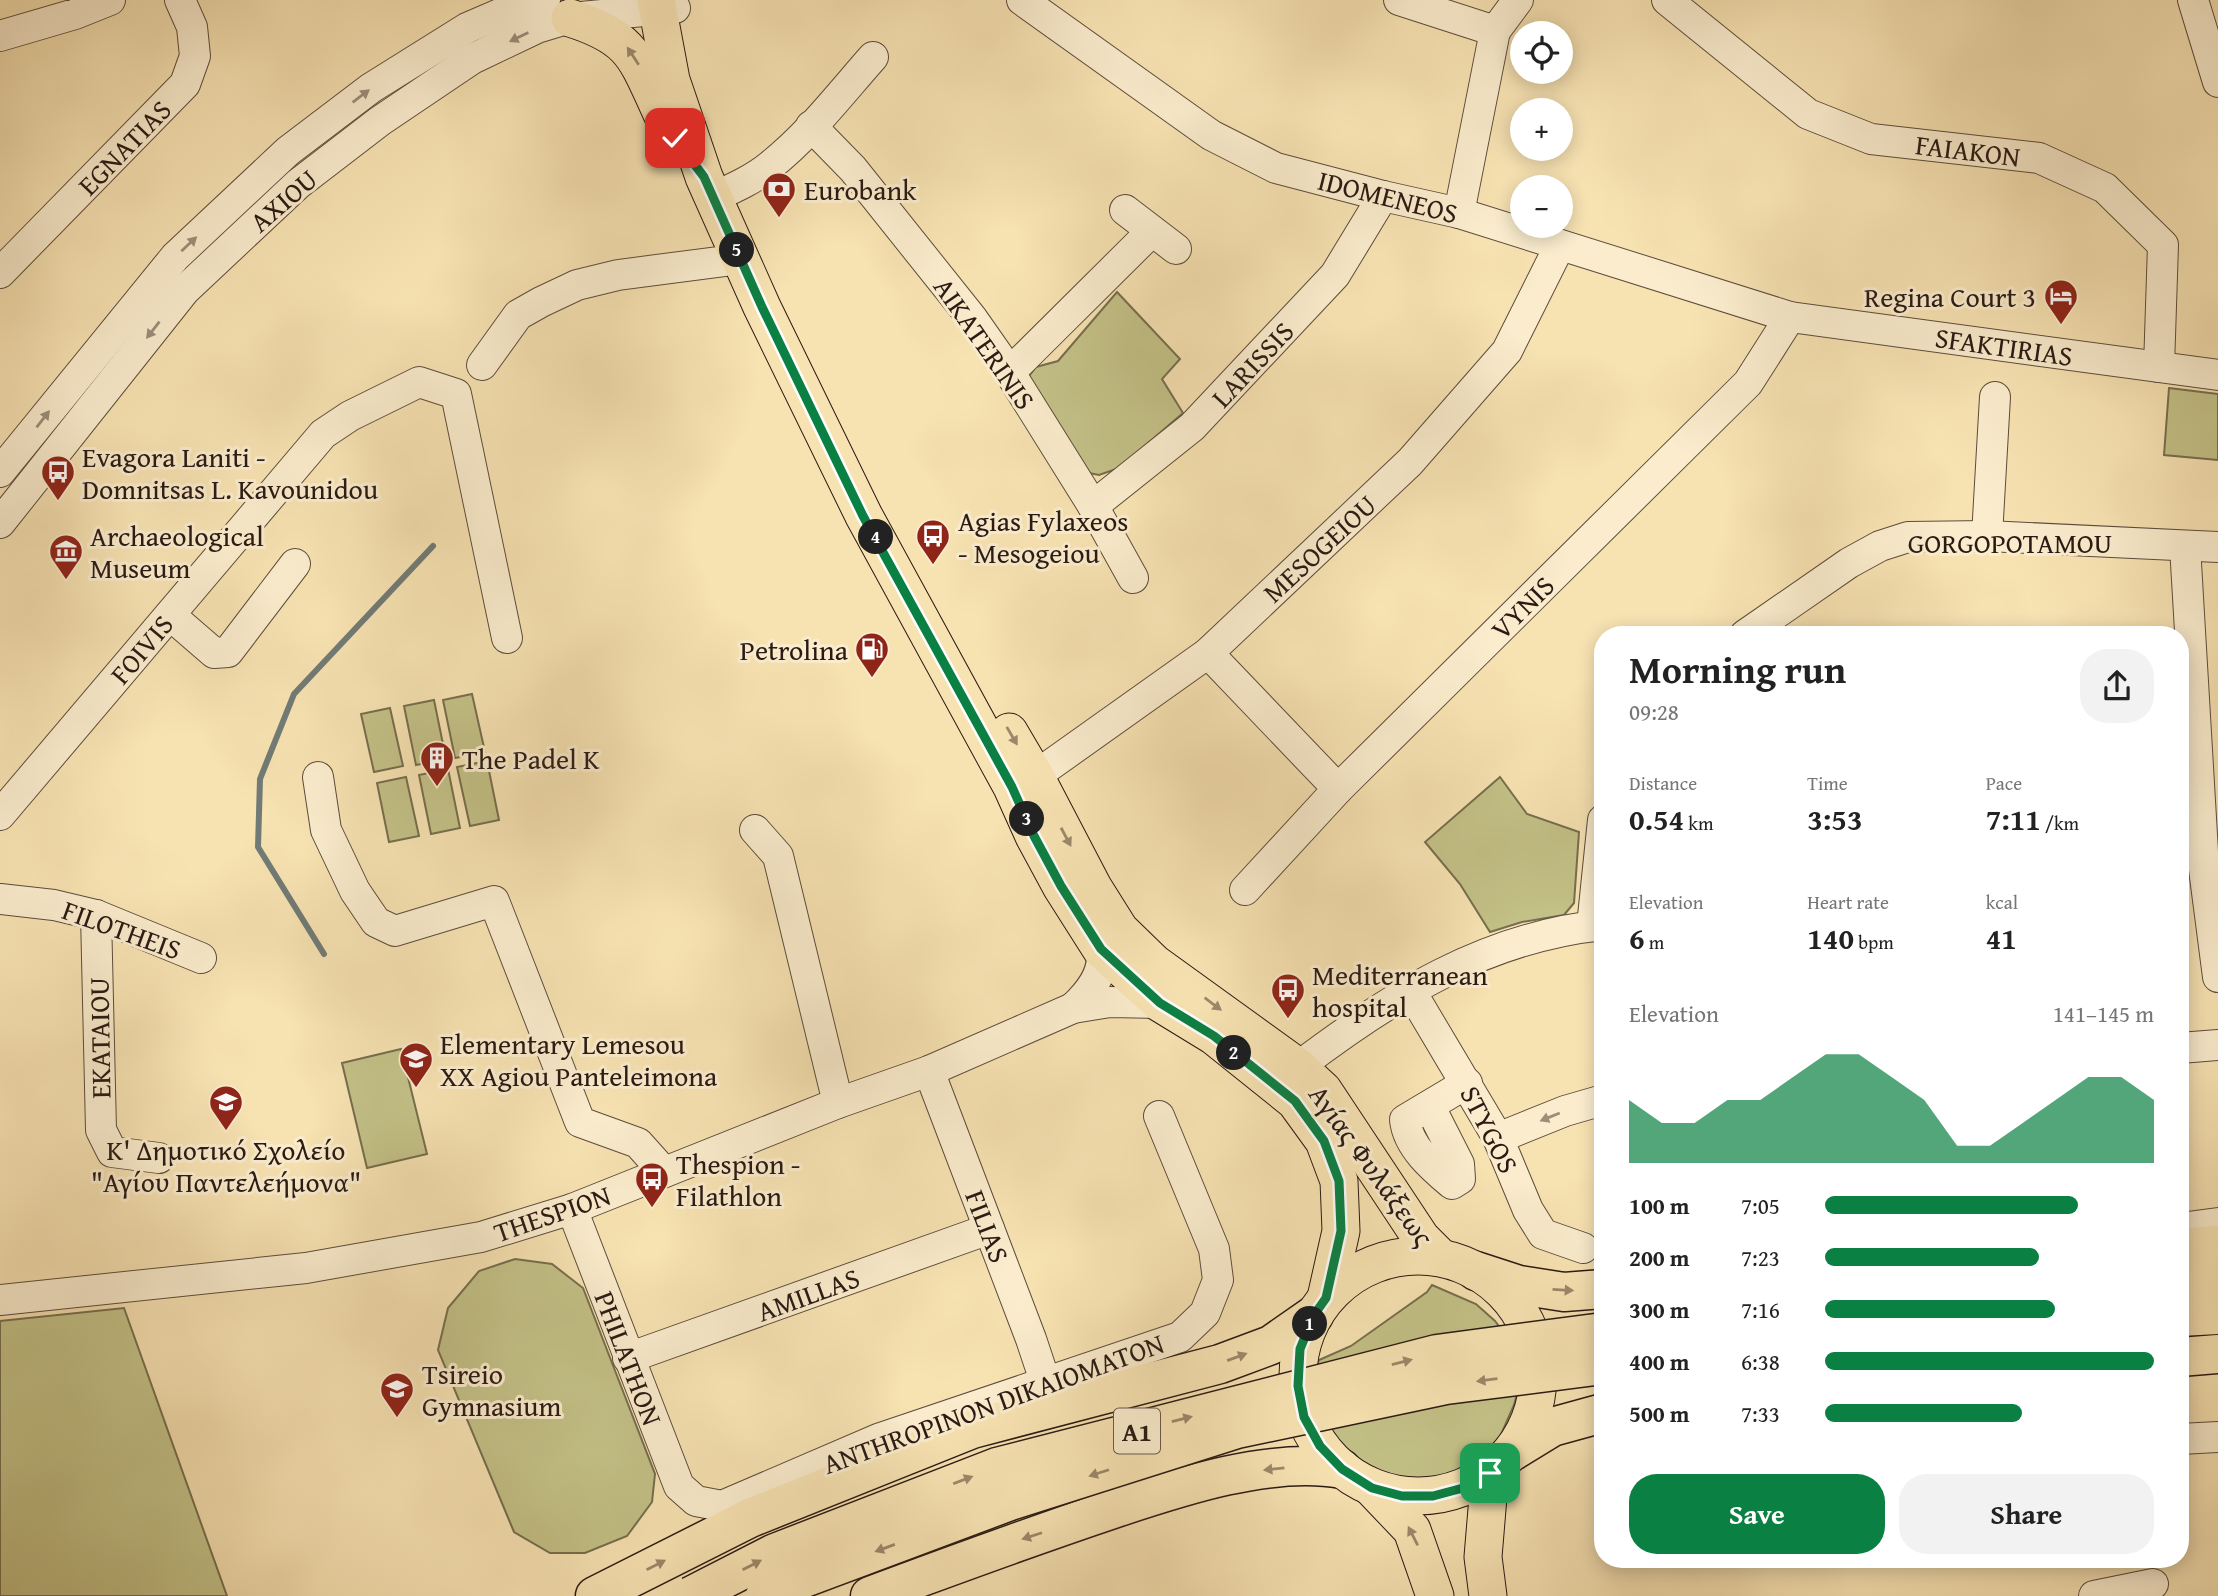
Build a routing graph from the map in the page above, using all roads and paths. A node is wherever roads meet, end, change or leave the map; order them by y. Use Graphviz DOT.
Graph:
graph roads {
  1 [pos="110,0"];
  2 [pos="180,0"];
  3 [pos="1022,0"];
  4 [pos="1399,0"];
  5 [pos="1518,0"];
  6 [pos="1667,0"];
  7 [pos="2193,0"];
  8 [pos="666,4"];
  9 [pos="558,9"];
  10 [pos="470,14"];
  11 [pos="1495,31"];
  12 [pos="0,36"];
  13 [pos="873,57"];
  14 [pos="2218,82"];
  15 [pos="811,126"];
  16 [pos="716,188"];
  17 [pos="1383,196"];
  18 [pos="1125,210"];
  19 [pos="1460,213"];
  20 [pos="1152,231"];
  21 [pos="1560,245"];
  22 [pos="1176,249"];
  23 [pos="741,259"];
  24 [pos="0,273"];
  25 [pos="1790,317"];
  26 [pos="482,365"];
  27 [pos="2159,367"];
  28 [pos="1010,372"];
  29 [pos="2218,375"];
  30 [pos="1995,397"];
  31 [pos="0,472"];
  32 [pos="1093,506"];
  33 [pos="0,523"];
  34 [pos="1987,536"];
  35 [pos="2185,546"];
  36 [pos="2218,547"];
  37 [pos="295,564"];
  38 [pos="1133,578"];
  39 [pos="170,615"];
  40 [pos="1758,626"];
  41 [pos="2186,626"];
  42 [pos="507,638"];
  43 [pos="1208,653"];
  44 [pos="2189,772"];
  45 [pos="318,776"];
  46 [pos="1023,781"];
  47 [pos="1338,789"];
  48 [pos="0,815"];
  49 [pos="755,830"];
  50 [pos="2192,870"];
  51 [pos="1245,890"];
  52 [pos="0,899"];
  53 [pos="96,915"];
  54 [pos="1594,927"];
  55 [pos="1101,949"];
  56 [pos="201,958"];
  57 [pos="2218,977"];
  58 [pos="1410,990"];
  59 [pos="1160,1003"];
  60 [pos="1073,1008"];
  61 [pos="2218,1045"];
  62 [pos="2189,1047"];
  63 [pos="1298,1067"];
  64 [pos="929,1071"];
  65 [pos="1467,1083"];
  66 [pos="838,1103"];
  67 [pos="1594,1103"];
  68 [pos="1430,1107"];
  69 [pos="1158,1116"];
  70 [pos="1498,1138"];
  71 [pos="159,1158"];
  72 [pos="664,1172"];
  73 [pos="572,1209"];
  74 [pos="2218,1223"];
  75 [pos="2189,1227"];
  76 [pos="989,1229"];
  77 [pos="2218,1245"];
  78 [pos="2189,1247"];
  79 [pos="1583,1248"];
  80 [pos="1441,1258"];
  81 [pos="1476,1271"];
  82 [pos="1594,1290"];
  83 [pos="0,1300"];
  84 [pos="1320,1307"];
  85 [pos="1594,1333"];
  86 [pos="2218,1354"];
  87 [pos="2189,1356"];
  88 [pos="628,1358"];
  89 [pos="1594,1366"];
  90 [pos="1045,1381"];
  91 [pos="1594,1415"];
  92 [pos="2218,1437"];
  93 [pos="2189,1439"];
  94 [pos="1502,1462"];
  95 [pos="1357,1478"];
  96 [pos="696,1501"];
  97 [pos="2154,1580"];
  98 [pos="595,1596"];
  99 [pos="691,1596"];
  100 [pos="765,1596"];
  101 [pos="870,1596"];
  102 [pos="1435,1596"];
  103 [pos="1488,1596"];
  104 [pos="2094,1596"];
  1 -- 12 [label="street"];
  2 -- 24 [label="street, EGNATIAS"];
  3 -- 17 [label="street, IDOMENEOS"];
  4 -- 11 [label="street"];
  5 -- 11 [label="street"];
  6 -- 27 [label="street, FAIAKON"];
  7 -- 14 [label="street"];
  8 -- 9 [label="street, AXIOU"];
  8 -- 16 [label="main road, Αγίας Φυλάξεως"];
  9 -- 10 [label="street, AXIOU"];
  16 -- 9 [label="main road, one-way"];
  9 -- 33 [label="street, AXIOU, one-way"];
  31 -- 10 [label="street, AXIOU, one-way"];
  11 -- 19 [label="street"];
  13 -- 15 [label="street"];
  15 -- 16 [label="street"];
  15 -- 28 [label="street, AIKATERINIS"];
  16 -- 23 [label="main road, Αγίας Φυλάξεως"];
  16 -- 46 [label="main road, Αγίας Φυλάξεως, one-way"];
  17 -- 19 [label="street, IDOMENEOS"];
  17 -- 32 [label="street, LARISSIS"];
  18 -- 20 [label="street"];
  19 -- 21 [label="street, IDOMENEOS"];
  20 -- 22 [label="street"];
  20 -- 28 [label="street"];
  21 -- 25 [label="street, IDOMENEOS"];
  21 -- 43 [label="street, MESOGEIOU"];
  23 -- 26 [label="street"];
  23 -- 46 [label="main road, Αγίας Φυλάξεως"];
  25 -- 27 [label="street, SFAKTIRIAS"];
  25 -- 47 [label="street, VYNIS"];
  27 -- 29 [label="street, SFAKTIRIAS"];
  28 -- 32 [label="street, AIKATERINIS"];
  30 -- 34 [label="street"];
  32 -- 38 [label="street, AIKATERINIS"];
  34 -- 35 [label="street, GORGOPOTAMOU"];
  34 -- 40 [label="street, GORGOPOTAMOU"];
  35 -- 36 [label="street, GORGOPOTAMOU"];
  35 -- 41 [label="street"];
  37 -- 39 [label="street"];
  39 -- 42 [label="street, FOIVIS"];
  39 -- 48 [label="street, FOIVIS"];
  43 -- 46 [label="street, MESOGEIOU"];
  43 -- 47 [label="street"];
  44 -- 50 [label="street"];
  45 -- 72 [label="street"];
  46 -- 55 [label="main road, Αγίας Φυλάξεως"];
  46 -- 63 [label="main road, Αγίας Φυλάξεως, one-way"];
  47 -- 51 [label="street, VYNIS"];
  49 -- 66 [label="street"];
  50 -- 57 [label="street"];
  52 -- 53 [label="street, FILOTHEIS"];
  53 -- 56 [label="street, FILOTHEIS"];
  53 -- 71 [label="street, EKATAIOU"];
  54 -- 58 [label="street"];
  55 -- 59 [label="main road, Αγίας Φυλάξεως"];
  55 -- 60 [label="street, THESPION"];
  58 -- 63 [label="street"];
  58 -- 65 [label="street, STYGOS"];
  59 -- 60 [label="street, THESPION"];
  59 -- 84 [label="main road, Αγίας Φυλάξεως"];
  60 -- 64 [label="street, THESPION"];
  61 -- 62 [label="street"];
  63 -- 80 [label="main road, Αγίας Φυλάξεως"];
  64 -- 66 [label="street, THESPION"];
  64 -- 76 [label="street, FILIAS"];
  65 -- 68 [label="street"];
  65 -- 70 [label="street, STYGOS"];
  66 -- 72 [label="street, THESPION"];
  67 -- 70 [label="street, one-way"];
  69 -- 90 [label="street, ANTHROPINON DIKAIOMATON"];
  70 -- 79 [label="street, STYGOS"];
  72 -- 73 [label="street, THESPION"];
  73 -- 83 [label="street, THESPION"];
  73 -- 88 [label="street, PHILATHON"];
  74 -- 75 [label="street"];
  76 -- 88 [label="street, AMILLAS"];
  76 -- 90 [label="street, FILIAS"];
  77 -- 78 [label="highway"];
  80 -- 81 [label="main road"];
  80 -- 84 [label="main road"];
  81 -- 82 [label="highway, one-way"];
  81 -- 94 [label="main road"];
  84 -- 95 [label="main road"];
  98 -- 84 [label="highway, one-way"];
  99 -- 85 [label="highway, A1, one-way, bridge"];
  86 -- 87 [label="highway"];
  88 -- 96 [label="street, PHILATHON"];
  89 -- 100 [label="highway, A1, one-way, bridge"];
  90 -- 96 [label="street, ANTHROPINON DIKAIOMATON"];
  91 -- 94 [label="highway"];
  92 -- 93 [label="street"];
  94 -- 95 [label="main road"];
  94 -- 103 [label="main road"];
  95 -- 101 [label="highway, one-way"];
  102 -- 95 [label="main road, one-way"];
  97 -- 104 [label="street"];
}
